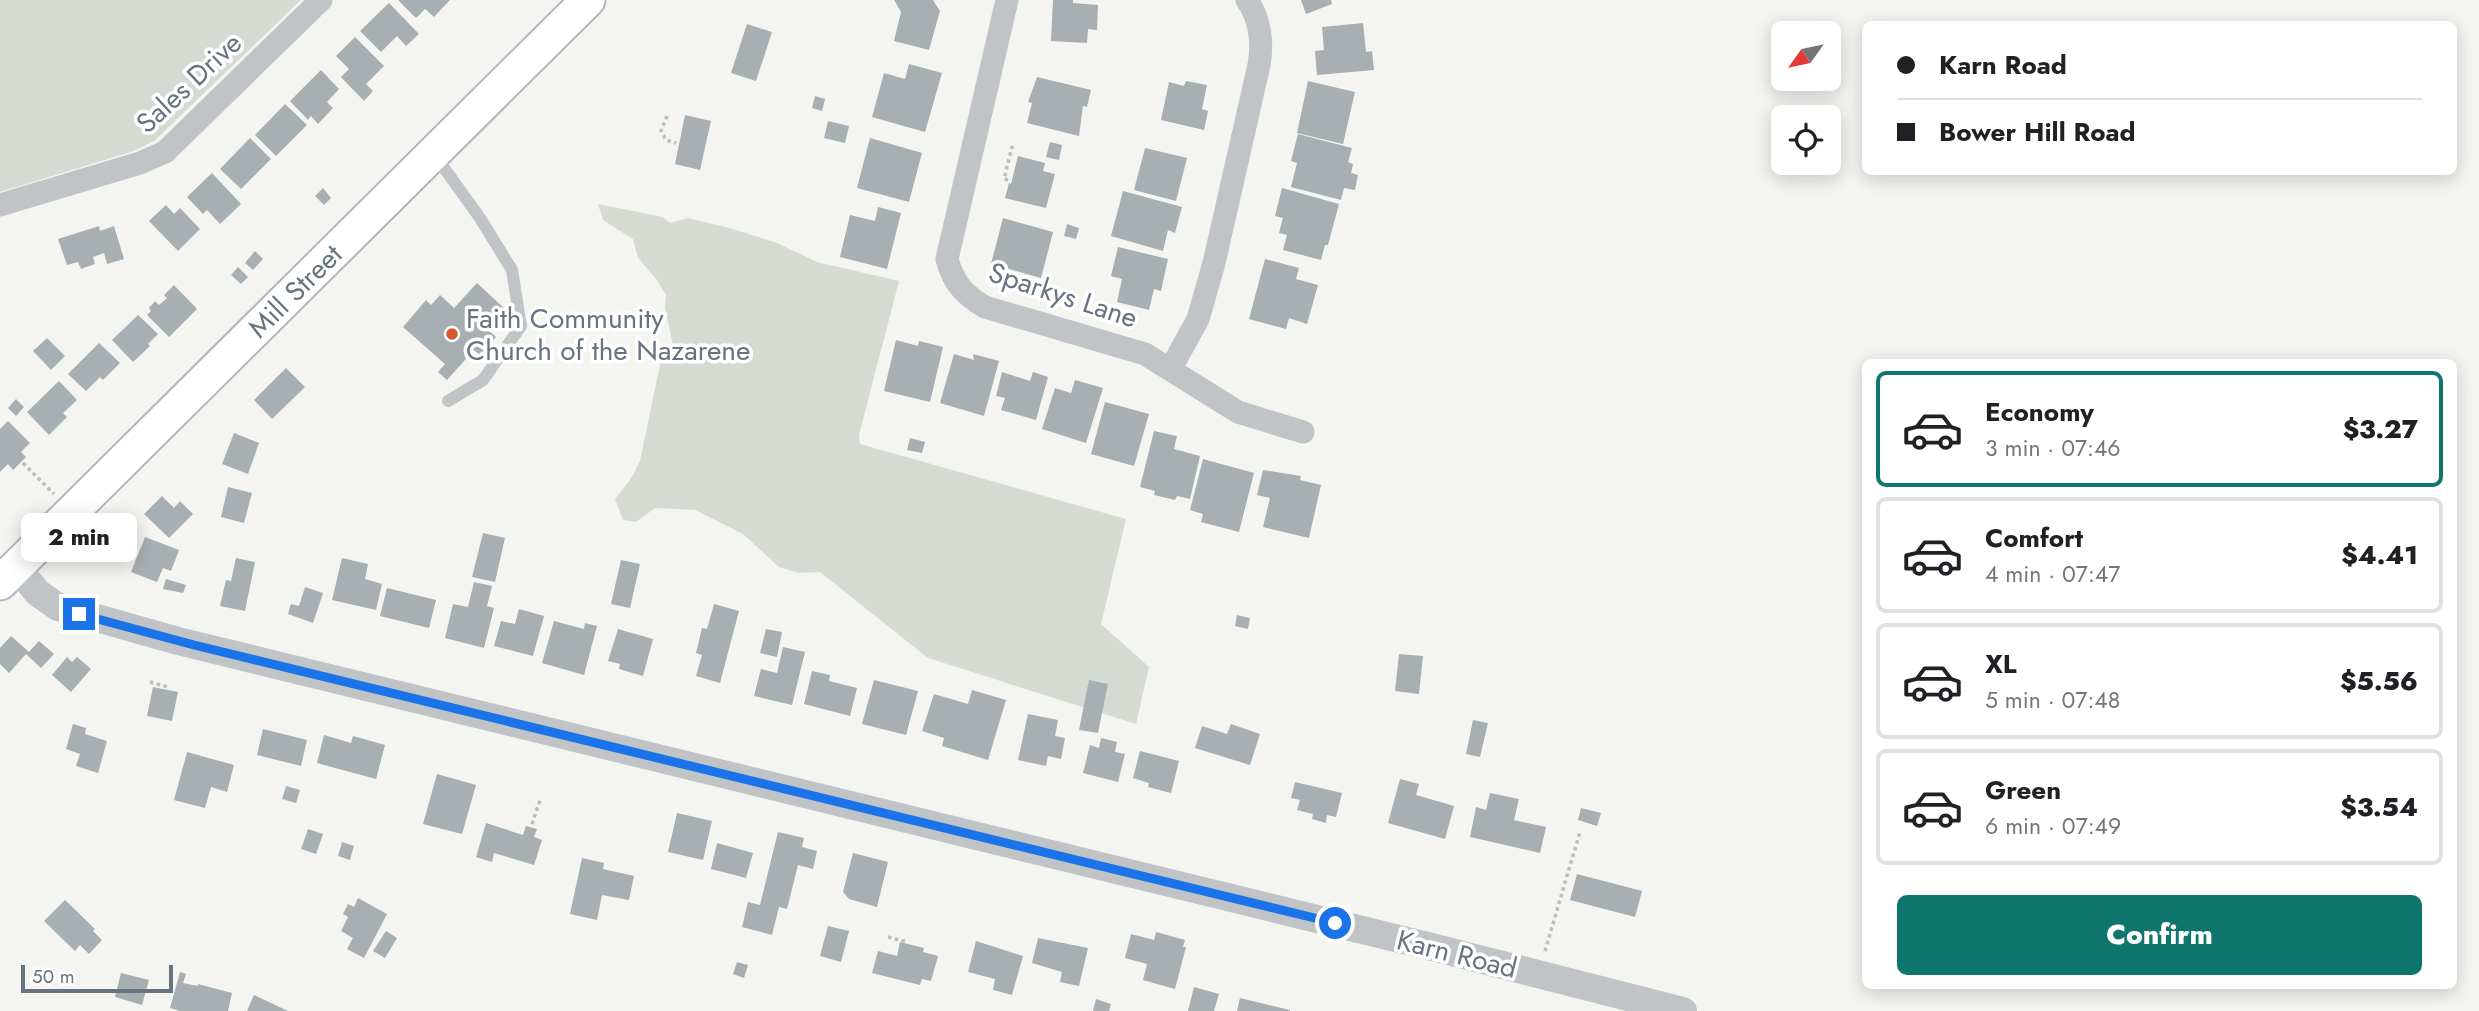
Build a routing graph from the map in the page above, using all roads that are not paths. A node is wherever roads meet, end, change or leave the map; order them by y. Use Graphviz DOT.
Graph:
graph roads {
  1 [pos="321,0"];
  2 [pos="588,0"];
  3 [pos="1007,0"];
  4 [pos="1247,0"];
  5 [pos="434,154"];
  6 [pos="0,205"];
  7 [pos="1171,368"];
  8 [pos="448,401"];
  9 [pos="1303,432"];
  10 [pos="5,566"];
  11 [pos="1683,1011"];
  1 -- 6 [label="street, Sales Drive"];
  2 -- 5 [label="main road, Mill Street"];
  3 -- 7 [label="street, Sparkys Lane"];
  4 -- 7 [label="street"];
  5 -- 8 [label="lane"];
  5 -- 10 [label="main road, Mill Street"];
  7 -- 9 [label="street, Sparkys Lane"];
  10 -- 11 [label="street, Karn Road"];
}
